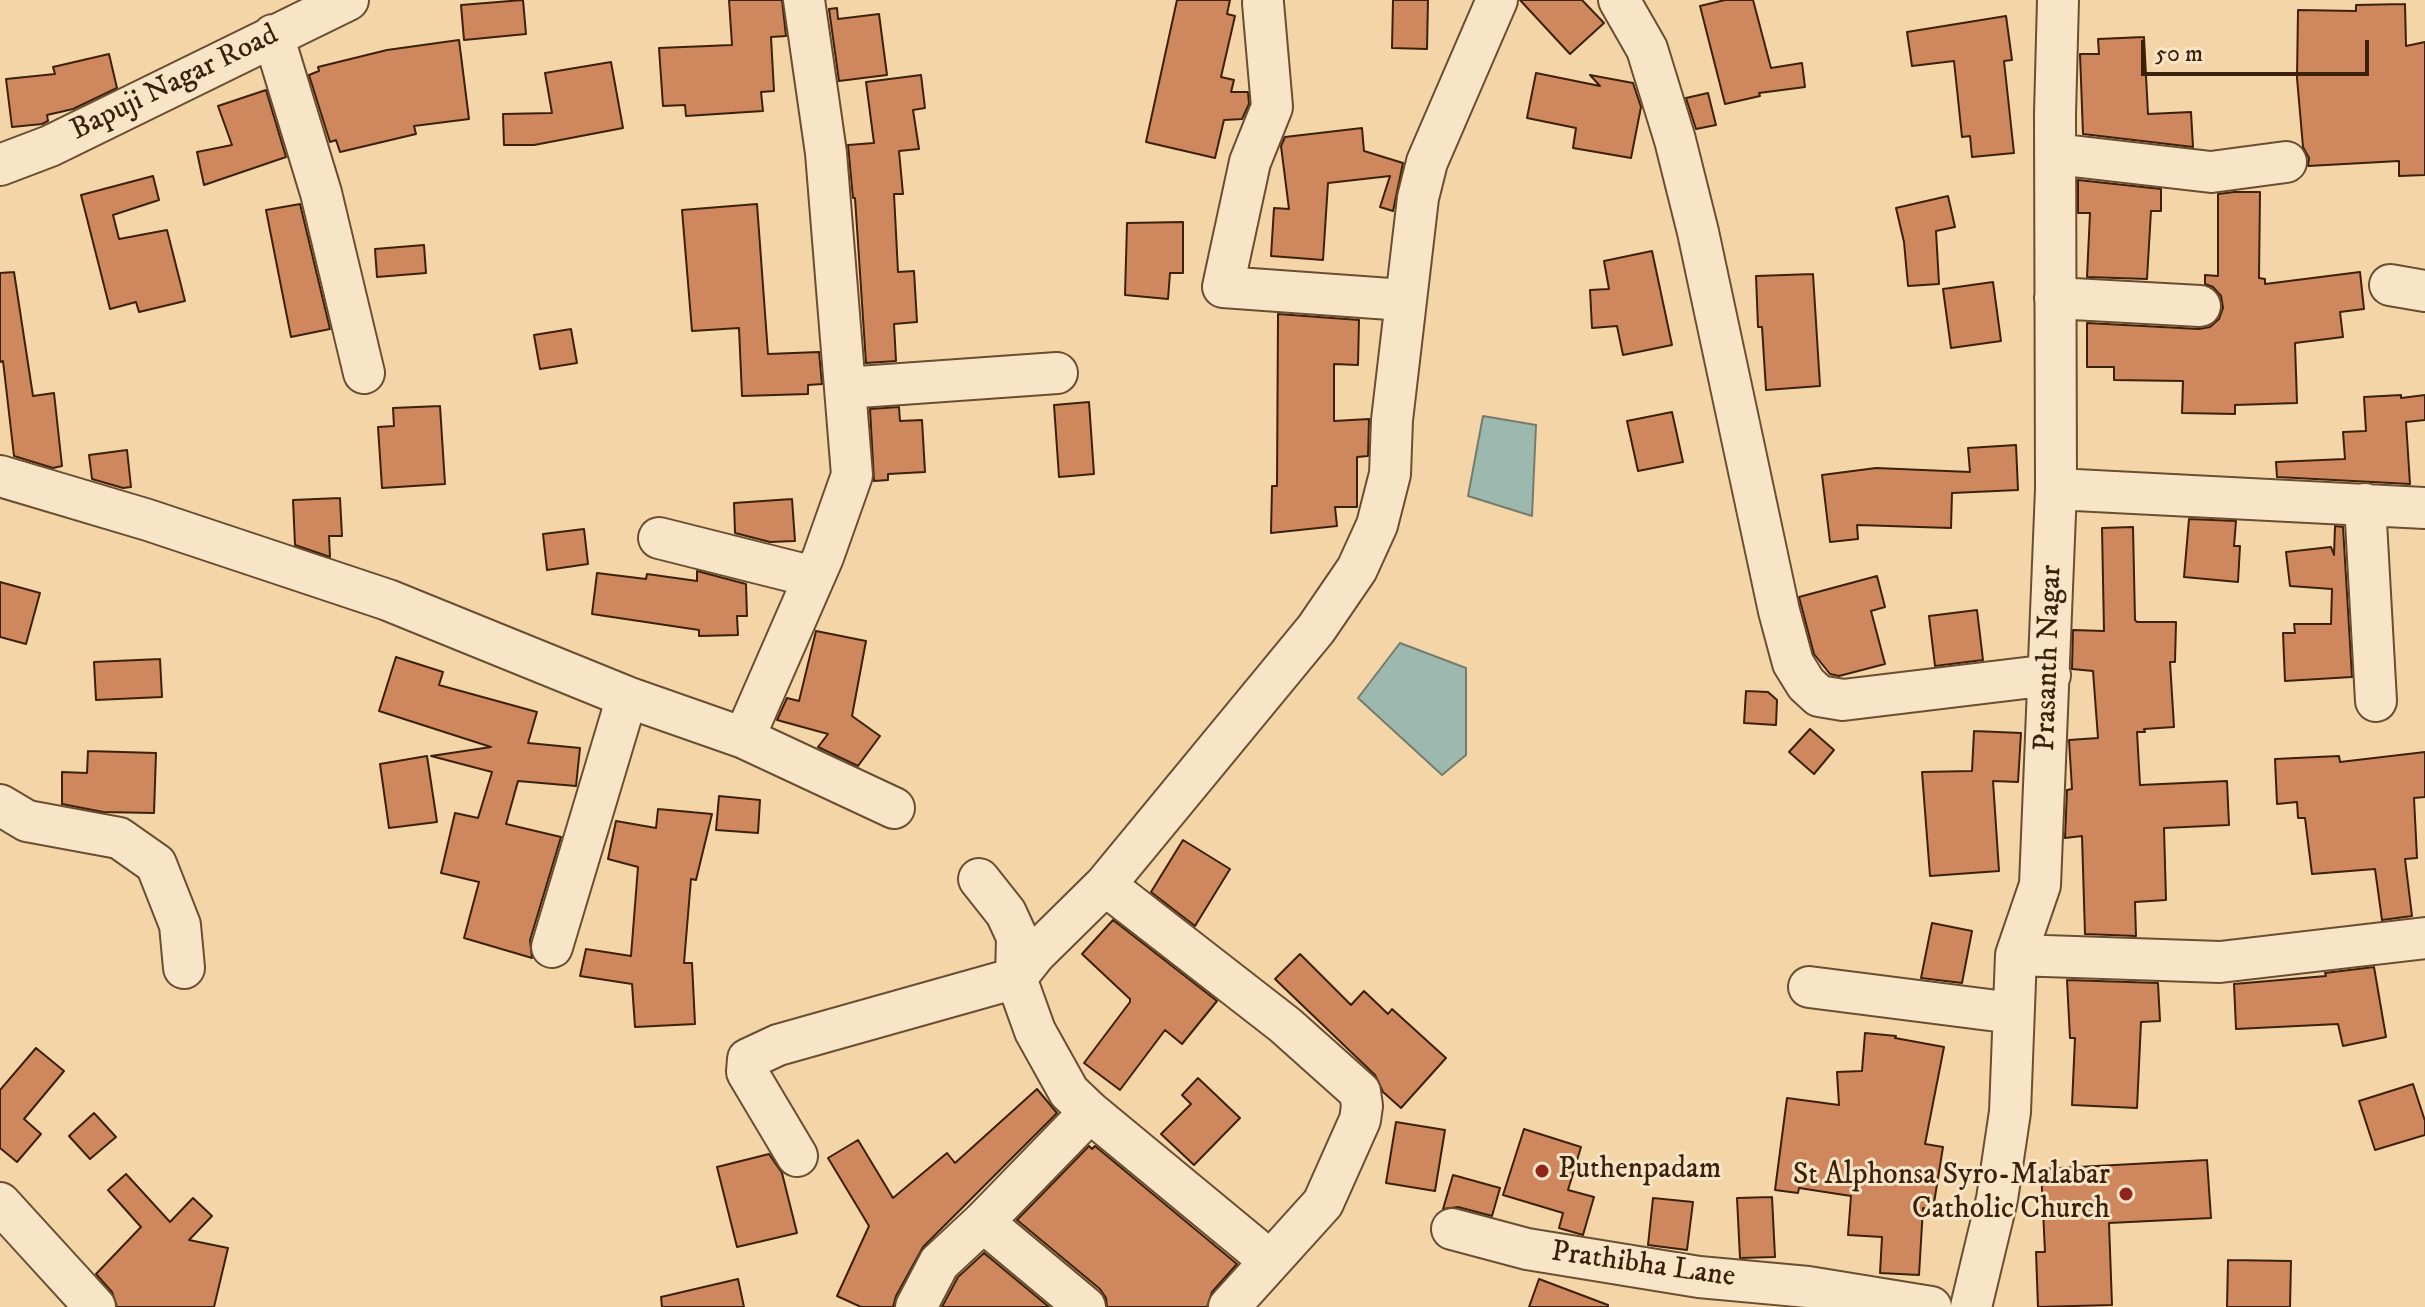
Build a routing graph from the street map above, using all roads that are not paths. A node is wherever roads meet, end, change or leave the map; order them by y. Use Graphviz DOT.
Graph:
graph roads {
  1 [pos="348,0"];
  2 [pos="804,0"];
  3 [pos="1497,0"];
  4 [pos="1619,0"];
  5 [pos="2058,0"];
  6 [pos="1263,3"];
  7 [pos="273,35"];
  8 [pos="2055,154"];
  9 [pos="2286,162"];
  10 [pos="0,165"];
  11 [pos="2055,298"];
  12 [pos="1404,300"];
  13 [pos="2200,306"];
  14 [pos="364,373"];
  15 [pos="1057,373"];
  16 [pos="845,388"];
  17 [pos="0,476"];
  18 [pos="2056,489"];
  19 [pos="2365,504"];
  20 [pos="2425,508"];
  21 [pos="659,538"];
  22 [pos="814,577"];
  23 [pos="2050,675"];
  24 [pos="627,697"];
  25 [pos="2376,701"];
  26 [pos="744,738"];
  27 [pos="0,805"];
  28 [pos="894,808"];
  29 [pos="979,879"];
  30 [pos="1105,885"];
  31 [pos="2425,938"];
  32 [pos="552,947"];
  33 [pos="2016,955"];
  34 [pos="184,968"];
  35 [pos="1016,978"];
  36 [pos="1809,987"];
  37 [pos="2013,1013"];
  38 [pos="1090,1112"];
  39 [pos="797,1156"];
  40 [pos="0,1203"];
  41 [pos="983,1222"];
  42 [pos="1452,1229"];
  43 [pos="1269,1260"];
  44 [pos="95,1307"];
  45 [pos="916,1307"];
  46 [pos="1085,1307"];
  47 [pos="1229,1307"];
  48 [pos="1931,1307"];
  49 [pos="1971,1307"];
  1 -- 7 [label="street, Bapuji Nagar Road"];
  2 -- 16 [label="street"];
  3 -- 12 [label="street"];
  4 -- 23 [label="street"];
  5 -- 8 [label="street, Prasanth Nagar"];
  6 -- 12 [label="street"];
  7 -- 10 [label="street, Bapuji Nagar Road"];
  7 -- 14 [label="street"];
  8 -- 9 [label="street"];
  8 -- 11 [label="street, Prasanth Nagar"];
  11 -- 13 [label="street"];
  11 -- 18 [label="street, Prasanth Nagar"];
  12 -- 30 [label="street"];
  15 -- 16 [label="street"];
  16 -- 22 [label="street"];
  17 -- 24 [label="street"];
  18 -- 19 [label="street"];
  18 -- 23 [label="street, Prasanth Nagar"];
  19 -- 20 [label="street"];
  19 -- 25 [label="street"];
  21 -- 22 [label="street"];
  22 -- 26 [label="street"];
  23 -- 33 [label="street, Prasanth Nagar"];
  24 -- 26 [label="street"];
  24 -- 32 [label="street"];
  26 -- 28 [label="street"];
  27 -- 34 [label="street"];
  29 -- 35 [label="street"];
  30 -- 35 [label="street"];
  30 -- 43 [label="street"];
  31 -- 33 [label="street"];
  33 -- 37 [label="street, Prasanth Nagar"];
  35 -- 38 [label="street"];
  35 -- 39 [label="street"];
  36 -- 37 [label="street"];
  37 -- 49 [label="street, Prasanth Nagar"];
  38 -- 41 [label="street"];
  38 -- 43 [label="street"];
  40 -- 44 [label="street"];
  41 -- 45 [label="street"];
  41 -- 46 [label="street"];
  42 -- 48 [label="street, Prathibha Lane"];
  43 -- 47 [label="street"];
}
